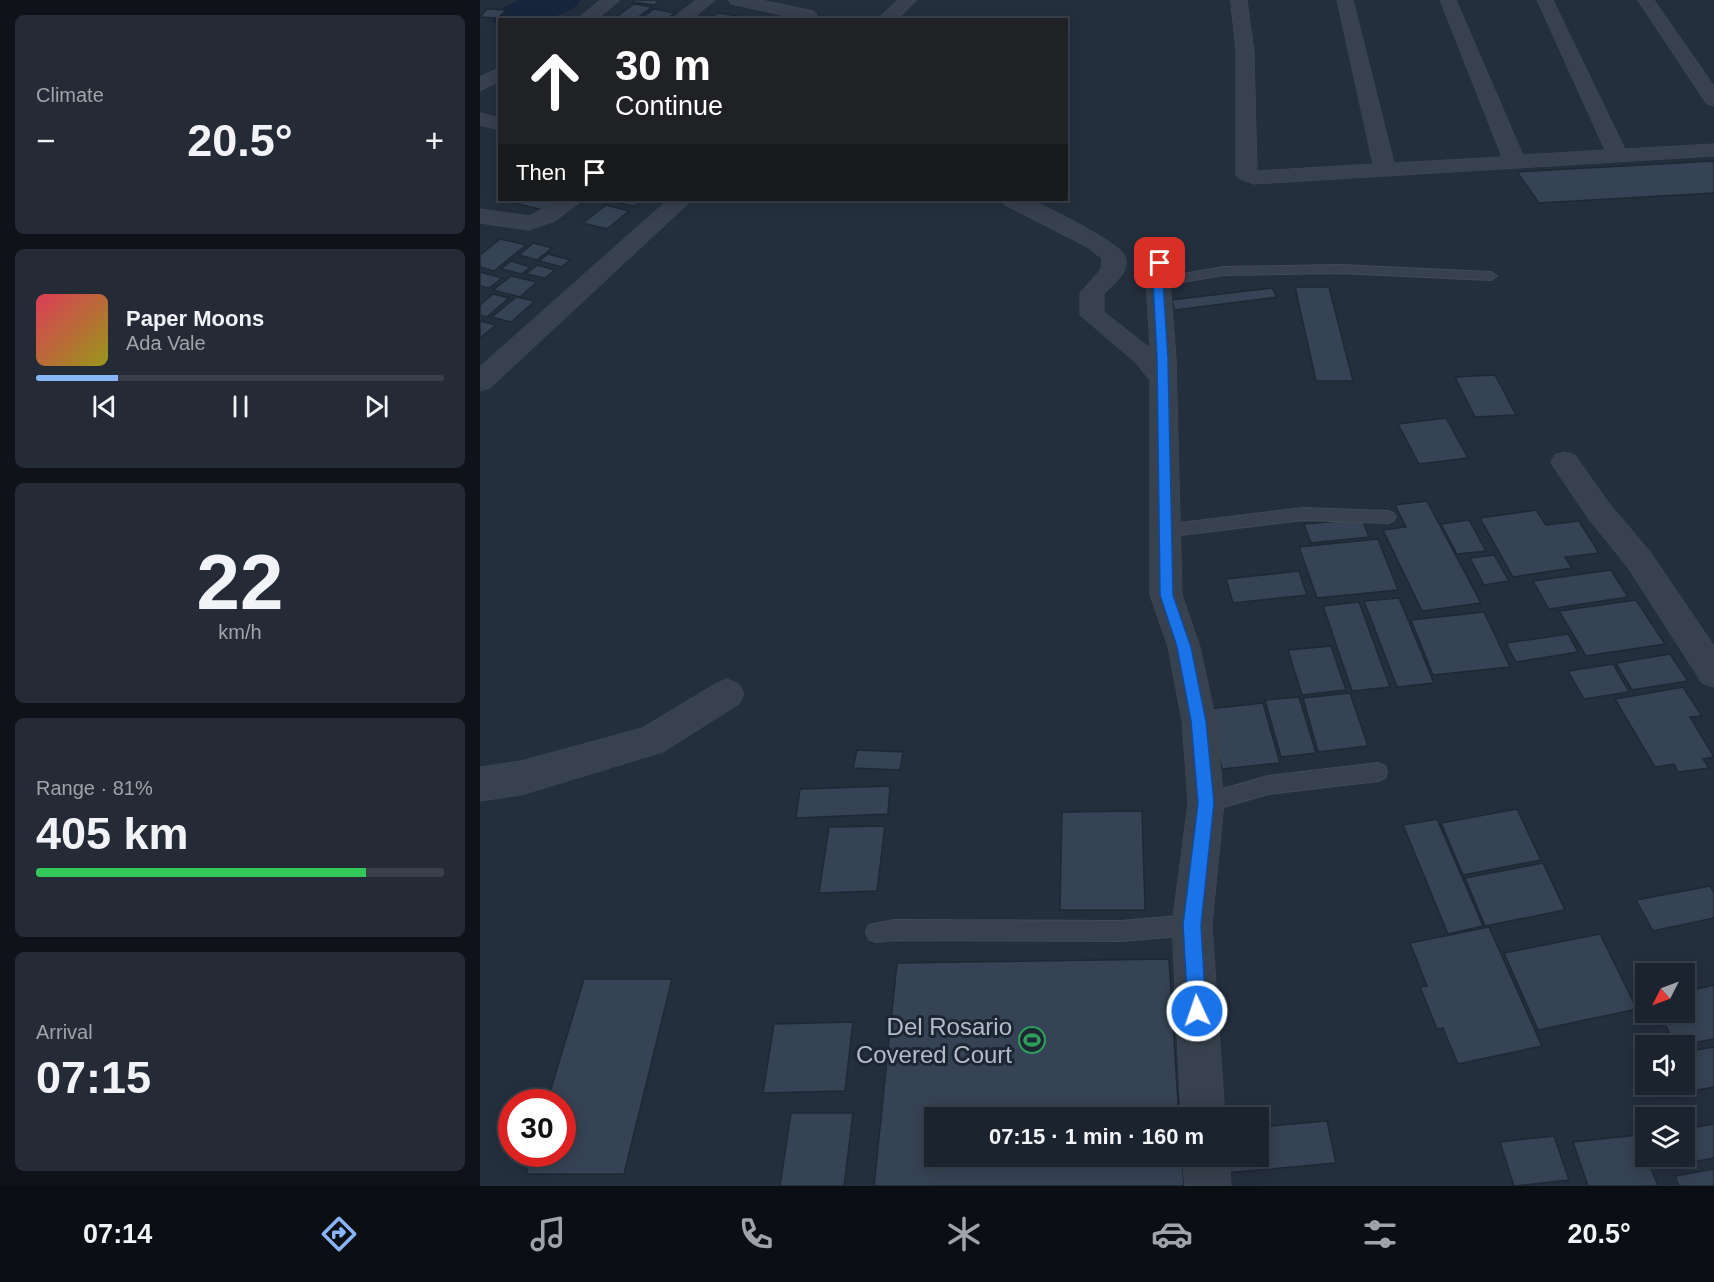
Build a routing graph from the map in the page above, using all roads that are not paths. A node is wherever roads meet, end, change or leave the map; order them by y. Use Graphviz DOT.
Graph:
graph roads {
  1 [pos="612,0"];
  2 [pos="707,0"];
  3 [pos="737,0"];
  4 [pos="908,0"];
  5 [pos="1239,0"];
  6 [pos="1345,0"];
  7 [pos="1448,0"];
  8 [pos="1545,0"];
  9 [pos="1646,0"];
  10 [pos="808,14"];
  11 [pos="587,18"];
  12 [pos="682,18"];
  13 [pos="888,18"];
  14 [pos="498,74"];
  15 [pos="480,85"];
  16 [pos="1714,100"];
  17 [pos="480,102"];
  18 [pos="480,118"];
  19 [pos="498,123"];
  20 [pos="1714,150"];
  21 [pos="1617,155"];
  22 [pos="1515,162"];
  23 [pos="1385,171"];
  24 [pos="571,201"];
  25 [pos="680,201"];
  26 [pos="1015,201"];
  27 [pos="480,216"];
  28 [pos="1162,243"];
  29 [pos="1491,276"];
  30 [pos="1158,282"];
  31 [pos="1163,379"];
  32 [pos="480,382"];
  33 [pos="1565,462"];
  34 [pos="1388,517"];
  35 [pos="1164,531"];
  36 [pos="1714,674"];
  37 [pos="727,694"];
  38 [pos="1378,772"];
  39 [pos="480,784"];
  40 [pos="1206,803"];
  41 [pos="1192,925"];
  42 [pos="876,932"];
  43 [pos="1202,1107"];
  44 [pos="1207,1167"];
  45 [pos="1208,1186"];
  1 -- 11 [label="street"];
  2 -- 12 [label="street"];
  3 -- 10 [label="street"];
  4 -- 13 [label="street"];
  5 -- 23 [label="street"];
  6 -- 23 [label="street"];
  7 -- 22 [label="street"];
  8 -- 21 [label="street"];
  9 -- 16 [label="street"];
  14 -- 15 [label="street"];
  17 -- 18 [label="street"];
  18 -- 19 [label="street"];
  20 -- 21 [label="street"];
  21 -- 22 [label="street"];
  22 -- 23 [label="street"];
  24 -- 27 [label="street"];
  25 -- 32 [label="street"];
  26 -- 31 [label="street"];
  28 -- 30 [label="lane"];
  29 -- 30 [label="lane"];
  30 -- 31 [label="street"];
  31 -- 35 [label="street"];
  33 -- 36 [label="street"];
  34 -- 35 [label="lane"];
  35 -- 40 [label="street"];
  37 -- 39 [label="street"];
  38 -- 40 [label="lane"];
  40 -- 41 [label="street"];
  41 -- 42 [label="lane"];
  41 -- 43 [label="street"];
  44 -- 45 [label="street"];
}
